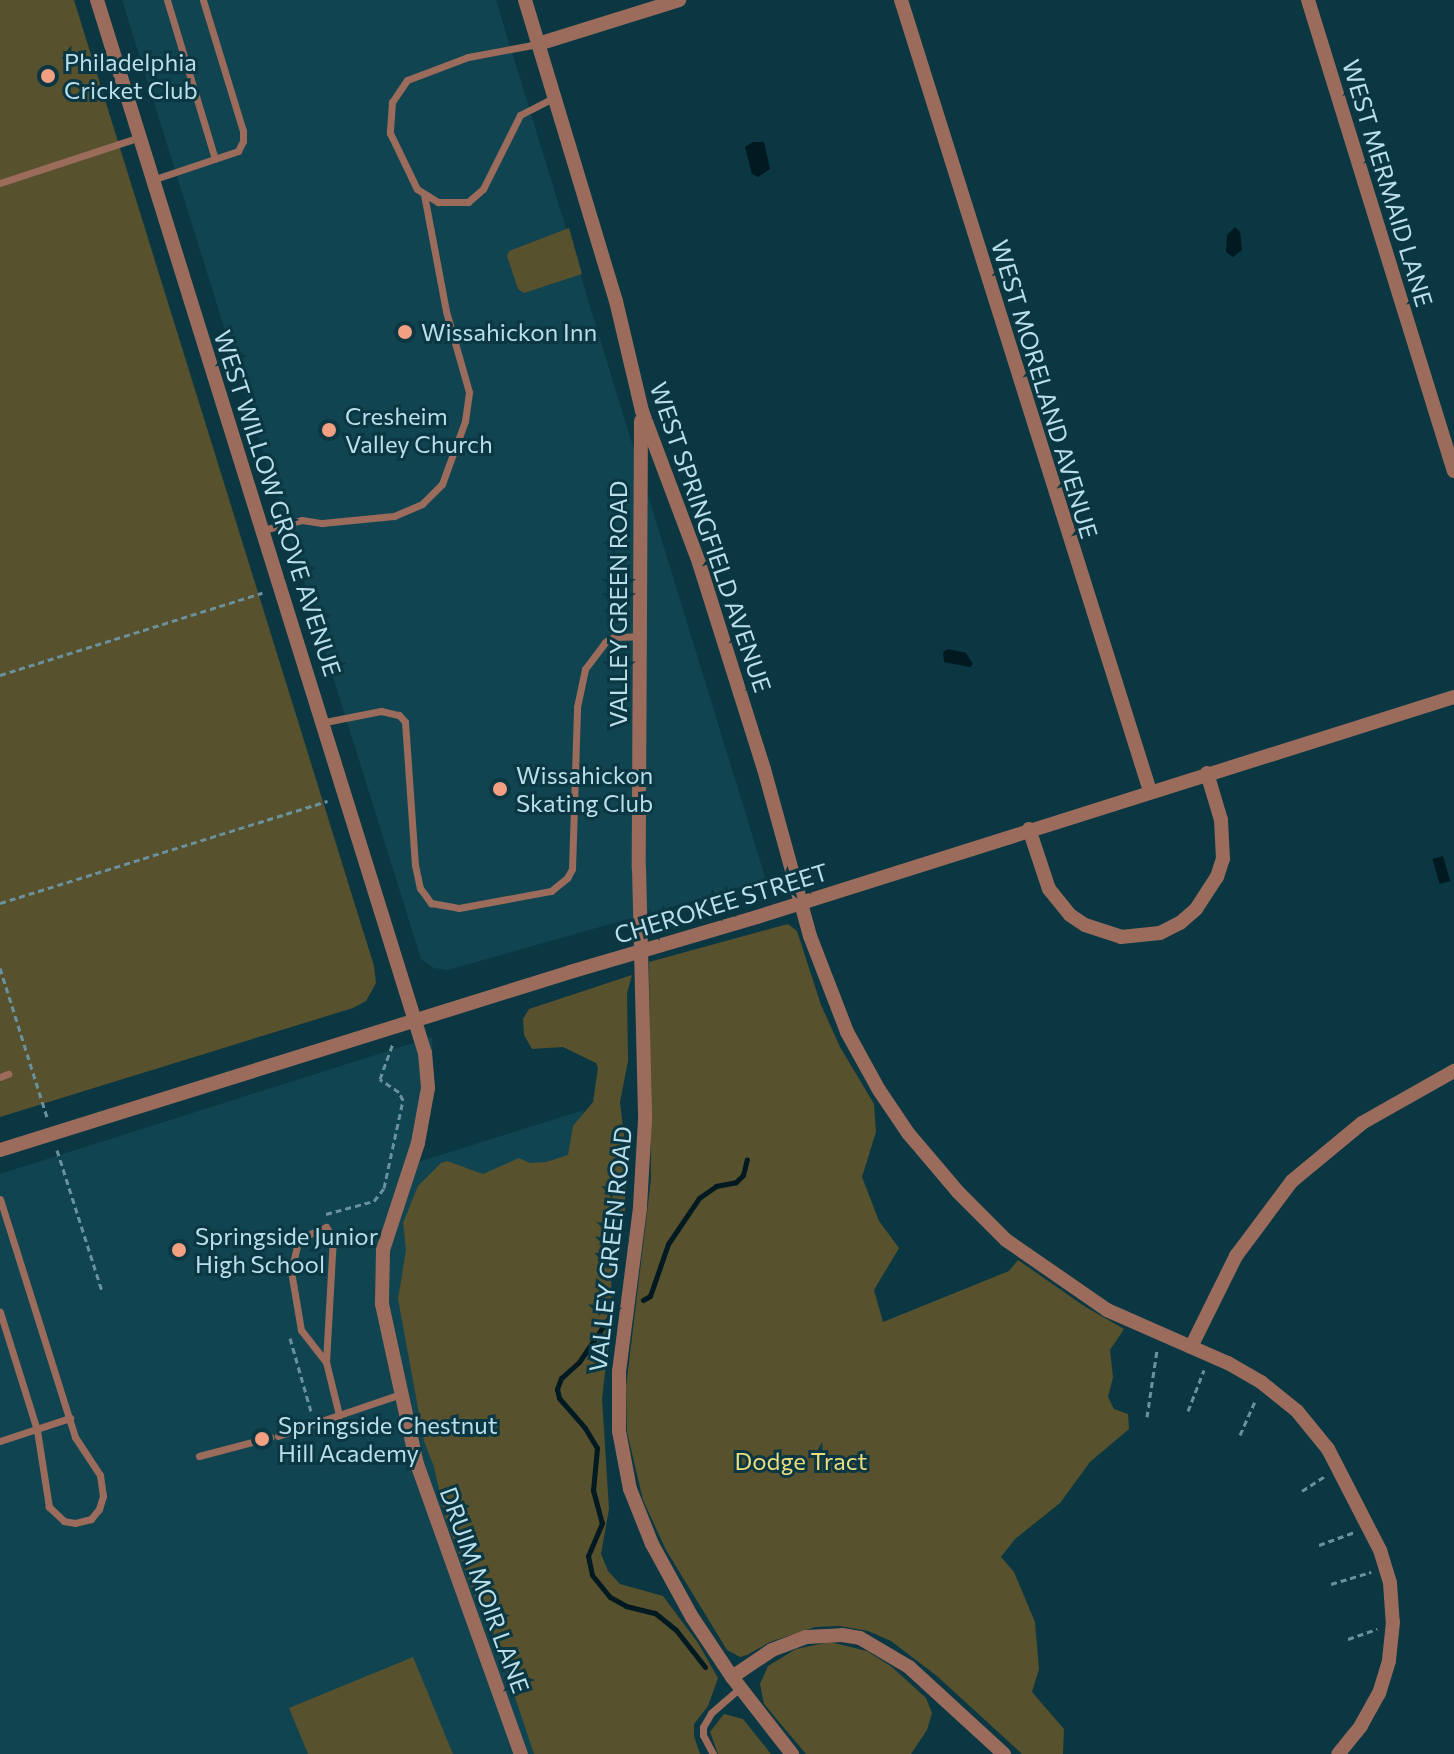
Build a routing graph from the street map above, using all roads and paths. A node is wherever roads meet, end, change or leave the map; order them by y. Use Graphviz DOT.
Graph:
graph roads {
  1 [pos="97,0"];
  2 [pos="167,0"];
  3 [pos="203,0"];
  4 [pos="525,0"];
  5 [pos="679,0"];
  6 [pos="901,0"];
  7 [pos="1308,0"];
  8 [pos="538,44"];
  9 [pos="555,97"];
  10 [pos="140,137"];
  11 [pos="215,159"];
  12 [pos="152,180"];
  13 [pos="0,183"];
  14 [pos="424,195"];
  15 [pos="642,411"];
  16 [pos="1454,471"];
  17 [pos="263,530"];
  18 [pos="262,593"];
  19 [pos="639,636"];
  20 [pos="0,675"];
  21 [pos="1454,697"];
  22 [pos="325,722"];
  23 [pos="1207,773"];
  24 [pos="1150,791"];
  25 [pos="327,801"];
  26 [pos="1029,829"];
  27 [pos="0,903"];
  28 [pos="801,903"];
  29 [pos="0,968"];
  30 [pos="417,1019"];
  31 [pos="393,1043"];
  32 [pos="1454,1071"];
  33 [pos="380,1079"];
  34 [pos="49,1124"];
  35 [pos="55,1143"];
  36 [pos="0,1150"];
  37 [pos="0,1199"];
  38 [pos="2,1211"];
  39 [pos="102,1291"];
  40 [pos="0,1312"];
  41 [pos="1159,1346"];
  42 [pos="1191,1347"];
  43 [pos="326,1362"];
  44 [pos="1206,1365"];
  45 [pos="401,1394"];
  46 [pos="1256,1399"];
  47 [pos="1188,1411"];
  48 [pos="339,1415"];
  49 [pos="1147,1417"];
  50 [pos="70,1418"];
  51 [pos="37,1430"];
  52 [pos="1240,1435"];
  53 [pos="0,1441"];
  54 [pos="199,1456"];
  55 [pos="1330,1473"];
  56 [pos="1302,1491"];
  57 [pos="1360,1530"];
  58 [pos="1319,1545"];
  59 [pos="1376,1570"];
  60 [pos="1331,1584"];
  61 [pos="1382,1629"];
  62 [pos="1348,1639"];
  63 [pos="736,1683"];
  64 [pos="521,1754"];
  65 [pos="713,1754"];
  66 [pos="792,1754"];
  67 [pos="1004,1754"];
  68 [pos="1338,1754"];
  1 -- 10 [label="street, WEST WILLOW GROVE AVENUE"];
  2 -- 11 [label="lane"];
  3 -- 11 [label="lane"];
  4 -- 8 [label="street, WEST SPRINGFIELD AVENUE"];
  5 -- 8 [label="street"];
  6 -- 24 [label="street, WEST MORELAND AVENUE"];
  7 -- 16 [label="street, WEST MERMAID LANE"];
  8 -- 9 [label="street, WEST SPRINGFIELD AVENUE"];
  8 -- 14 [label="lane"];
  9 -- 14 [label="lane"];
  9 -- 15 [label="street, WEST SPRINGFIELD AVENUE"];
  10 -- 12 [label="street, WEST WILLOW GROVE AVENUE"];
  10 -- 13 [label="lane"];
  11 -- 12 [label="lane"];
  12 -- 17 [label="street, WEST WILLOW GROVE AVENUE"];
  14 -- 17 [label="lane"];
  15 -- 19 [label="street, VALLEY GREEN ROAD"];
  15 -- 28 [label="street, WEST SPRINGFIELD AVENUE"];
  17 -- 22 [label="street, WEST WILLOW GROVE AVENUE"];
  18 -- 20 [label="path"];
  19 -- 22 [label="lane"];
  19 -- 63 [label="street, VALLEY GREEN ROAD"];
  21 -- 23 [label="street, CHEROKEE STREET"];
  22 -- 30 [label="street, WEST WILLOW GROVE AVENUE"];
  23 -- 24 [label="street, CHEROKEE STREET"];
  23 -- 26 [label="street"];
  24 -- 26 [label="street, CHEROKEE STREET"];
  25 -- 27 [label="path"];
  26 -- 28 [label="street, CHEROKEE STREET"];
  28 -- 30 [label="street, CHEROKEE STREET, bridge"];
  28 -- 42 [label="street, WEST SPRINGFIELD AVENUE"];
  29 -- 34 [label="path"];
  30 -- 36 [label="street, CHEROKEE STREET"];
  30 -- 45 [label="street, DRUIM MOIR LANE"];
  31 -- 33 [label="path"];
  32 -- 42 [label="street"];
  35 -- 39 [label="path"];
  37 -- 38 [label="lane"];
  38 -- 50 [label="lane"];
  40 -- 51 [label="lane"];
  41 -- 49 [label="path"];
  42 -- 68 [label="street, WEST SPRINGFIELD AVENUE"];
  43 -- 43 [label="lane"];
  43 -- 48 [label="lane"];
  44 -- 47 [label="path"];
  45 -- 48 [label="lane"];
  45 -- 64 [label="street, DRUIM MOIR LANE"];
  46 -- 52 [label="path"];
  48 -- 54 [label="lane"];
  50 -- 51 [label="lane"];
  50 -- 51 [label="lane"];
  51 -- 53 [label="lane"];
  55 -- 56 [label="path"];
  57 -- 58 [label="path"];
  59 -- 60 [label="path"];
  61 -- 62 [label="path"];
  63 -- 65 [label="lane"];
  63 -- 66 [label="street, VALLEY GREEN ROAD"];
  63 -- 67 [label="street"];
}
